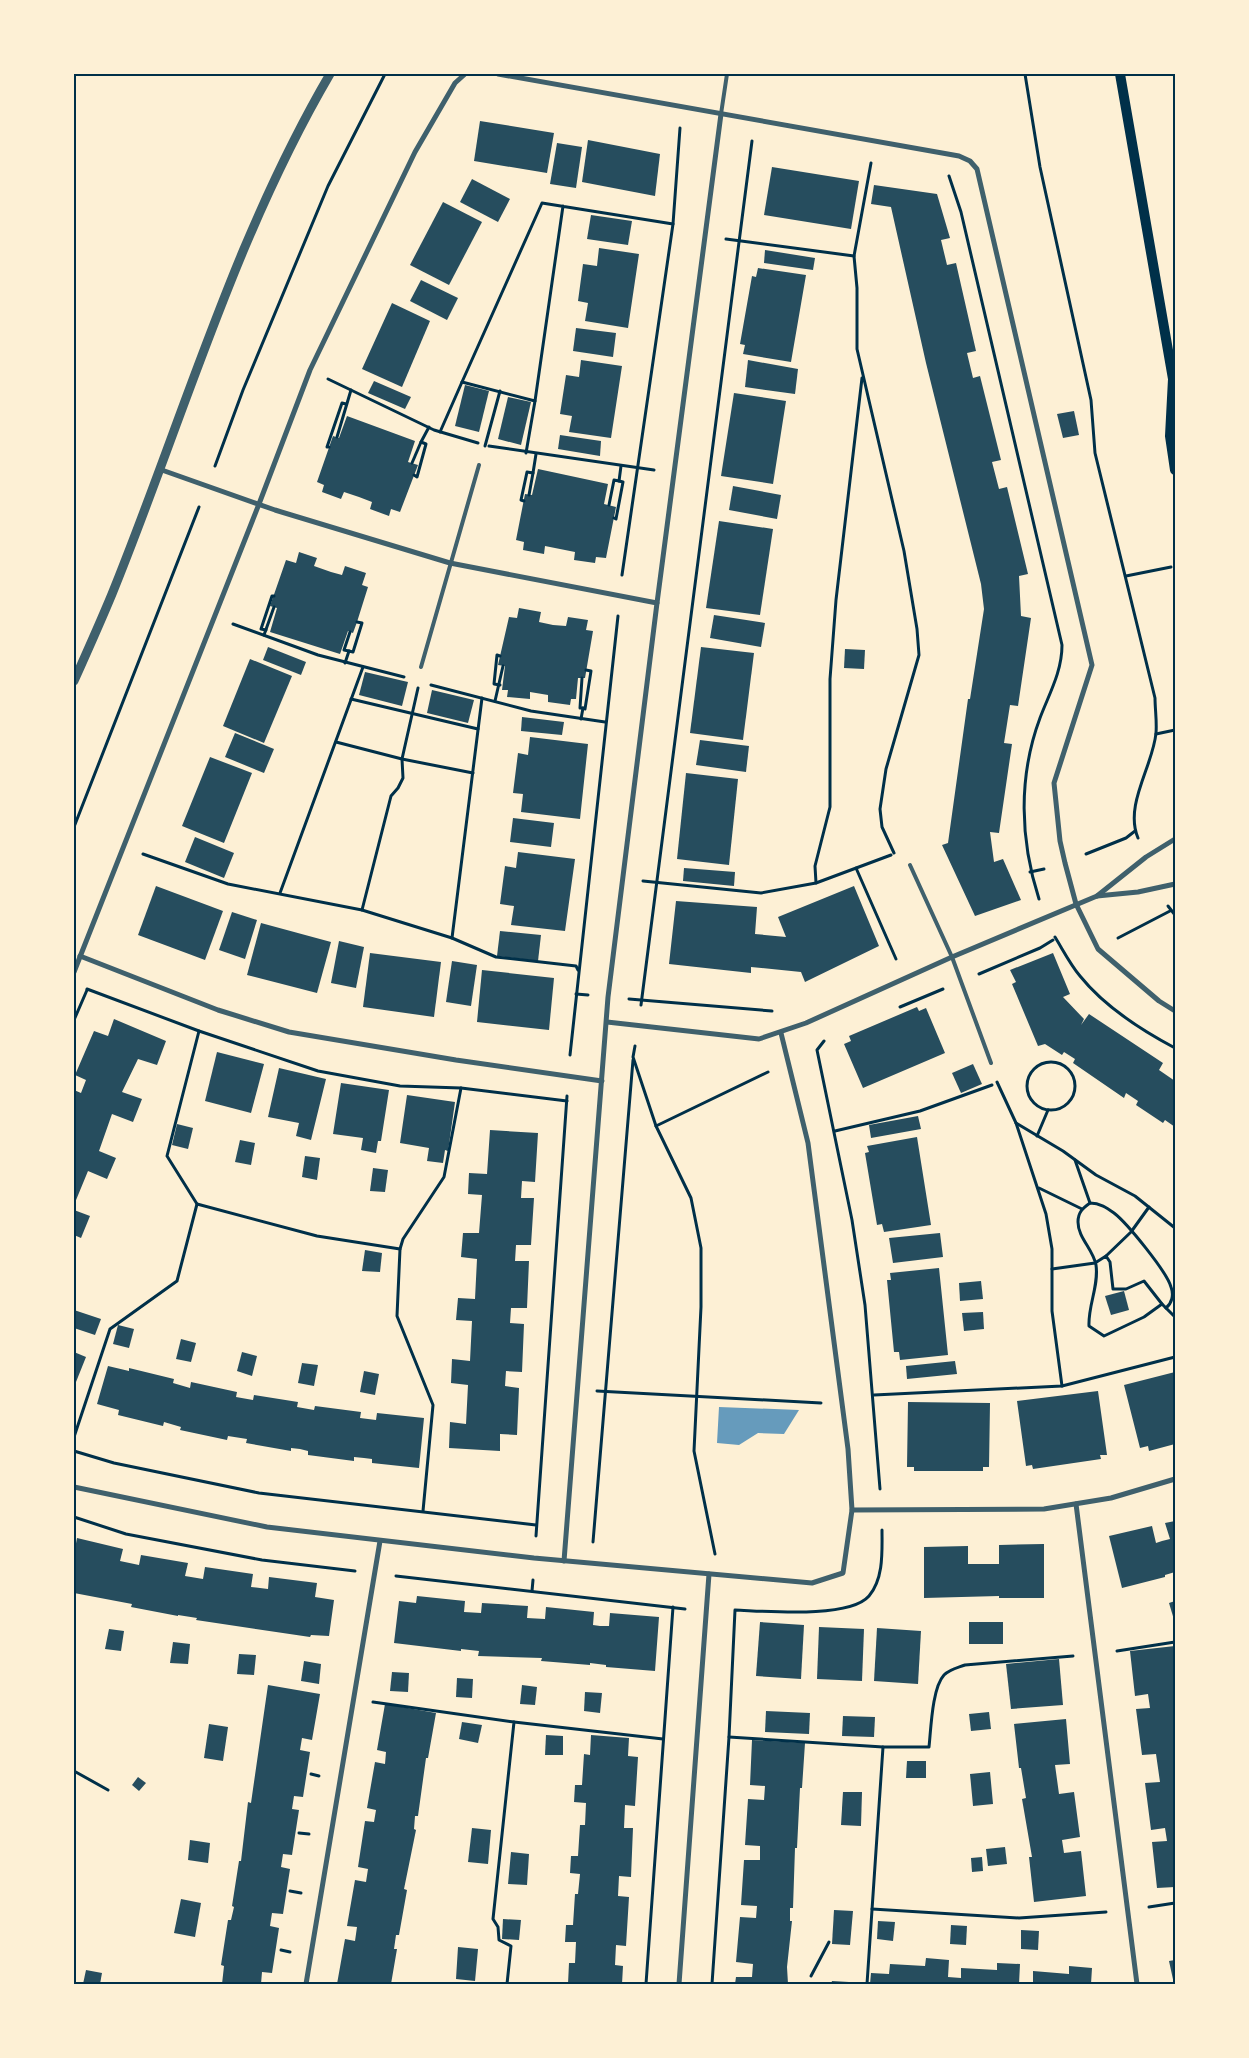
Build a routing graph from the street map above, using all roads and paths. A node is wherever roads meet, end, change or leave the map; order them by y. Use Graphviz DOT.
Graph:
graph roads {
  1 [pos="330,74"];
  2 [pos="385,74"];
  3 [pos="465,74"];
  4 [pos="498,74"];
  5 [pos="727,74"];
  6 [pos="1025,74"];
  7 [pos="1120,74"];
  8 [pos="721,114"];
  9 [pos="718,131"];
  10 [pos="872,155"];
  11 [pos="945,170"];
  12 [pos="564,206"];
  13 [pos="673,224"];
  14 [pos="705,235"];
  15 [pos="738,241"];
  16 [pos="854,256"];
  17 [pos="328,372"];
  18 [pos="862,375"];
  19 [pos="326,378"];
  20 [pos="462,382"];
  21 [pos="1174,382"];
  22 [pos="322,387"];
  23 [pos="351,390"];
  24 [pos="500,391"];
  25 [pos="534,401"];
  26 [pos="346,404"];
  27 [pos="428,427"];
  28 [pos="440,432"];
  29 [pos="337,437"];
  30 [pos="421,442"];
  31 [pos="485,446"];
  32 [pos="329,447"];
  33 [pos="526,453"];
  34 [pos="536,454"];
  35 [pos="412,464"];
  36 [pos="479,465"];
  37 [pos="621,466"];
  38 [pos="159,470"];
  39 [pos="1175,470"];
  40 [pos="674,471"];
  41 [pos="533,473"];
  42 [pos="414,476"];
  43 [pos="619,481"];
  44 [pos="207,486"];
  45 [pos="529,495"];
  46 [pos="524,501"];
  47 [pos="259,504"];
  48 [pos="609,506"];
  49 [pos="614,518"];
  50 [pos="450,563"];
  51 [pos="1170,567"];
  52 [pos="1126,576"];
  53 [pos="274,596"];
  54 [pos="657,603"];
  55 [pos="274,607"];
  56 [pos="234,614"];
  57 [pos="357,622"];
  58 [pos="230,623"];
  59 [pos="266,630"];
  60 [pos="350,632"];
  61 [pos="264,635"];
  62 [pos="348,651"];
  63 [pos="500,656"];
  64 [pos="345,663"];
  65 [pos="503,666"];
  66 [pos="363,667"];
  67 [pos="422,667"];
  68 [pos="586,670"];
  69 [pos="582,678"];
  70 [pos="74,681"];
  71 [pos="420,682"];
  72 [pos="500,685"];
  73 [pos="482,698"];
  74 [pos="352,699"];
  75 [pos="495,701"];
  76 [pos="583,708"];
  77 [pos="412,713"];
  78 [pos="581,719"];
  79 [pos="478,730"];
  80 [pos="1175,730"];
  81 [pos="1156,734"];
  82 [pos="336,742"];
  83 [pos="402,759"];
  84 [pos="473,773"];
  85 [pos="74,827"];
  86 [pos="1175,839"];
  87 [pos="147,845"];
  88 [pos="144,854"];
  89 [pos="894,854"];
  90 [pos="120,855"];
  91 [pos="1146,857"];
  92 [pos="140,863"];
  93 [pos="910,865"];
  94 [pos="856,868"];
  95 [pos="623,880"];
  96 [pos="657,883"];
  97 [pos="816,883"];
  98 [pos="1175,884"];
  99 [pos="1160,886"];
  100 [pos="280,893"];
  101 [pos="1097,896"];
  102 [pos="1040,904"];
  103 [pos="1076,904"];
  104 [pos="362,910"];
  105 [pos="1175,915"];
  106 [pos="452,938"];
  107 [pos="80,956"];
  108 [pos="952,957"];
  109 [pos="99,964"];
  110 [pos="899,965"];
  111 [pos="578,970"];
  112 [pos="74,972"];
  113 [pos="1175,1010"];
  114 [pos="74,1020"];
  115 [pos="607,1022"];
  116 [pos="638,1026"];
  117 [pos="199,1031"];
  118 [pos="781,1033"];
  119 [pos="633,1057"];
  120 [pos="788,1062"];
  121 [pos="991,1063"];
  122 [pos="567,1077"];
  123 [pos="602,1081"];
  124 [pos="461,1088"];
  125 [pos="1048,1110"];
  126 [pos="1016,1123"];
  127 [pos="656,1126"];
  128 [pos="835,1131"];
  129 [pos="1037,1136"];
  130 [pos="1075,1160"];
  131 [pos="1038,1188"];
  132 [pos="1090,1203"];
  133 [pos="197,1204"];
  134 [pos="1149,1207"];
  135 [pos="1082,1209"];
  136 [pos="1175,1228"];
  137 [pos="1131,1232"];
  138 [pos="400,1249"];
  139 [pos="1106,1256"];
  140 [pos="1095,1263"];
  141 [pos="1052,1269"];
  142 [pos="1162,1304"];
  143 [pos="1166,1308"];
  144 [pos="1175,1317"];
  145 [pos="1175,1357"];
  146 [pos="1062,1386"];
  147 [pos="579,1389"];
  148 [pos="604,1391"];
  149 [pos="874,1396"];
  150 [pos="698,1397"];
  151 [pos="842,1404"];
  152 [pos="74,1437"];
  153 [pos="74,1451"];
  154 [pos="1175,1479"];
  155 [pos="74,1487"];
  156 [pos="1076,1504"];
  157 [pos="852,1510"];
  158 [pos="423,1511"];
  159 [pos="74,1517"];
  160 [pos="536,1524"];
  161 [pos="380,1541"];
  162 [pos="592,1546"];
  163 [pos="534,1558"];
  164 [pos="564,1561"];
  165 [pos="374,1573"];
  166 [pos="709,1574"];
  167 [pos="673,1607"];
  168 [pos="706,1610"];
  169 [pos="735,1610"];
  170 [pos="1175,1642"];
  171 [pos="1096,1654"];
  172 [pos="353,1699"];
  173 [pos="514,1722"];
  174 [pos="729,1737"];
  175 [pos="663,1739"];
  176 [pos="883,1747"];
  177 [pos="74,1771"];
  178 [pos="108,1790"];
  179 [pos="872,1909"];
  180 [pos="1127,1911"];
  181 [pos="829,1942"];
  182 [pos="811,1976"];
  183 [pos="306,1984"];
  184 [pos="508,1984"];
  185 [pos="646,1984"];
  186 [pos="679,1984"];
  187 [pos="867,1984"];
  188 [pos="1137,1984"];
  1 -- 38 [label="street"];
  2 -- 44 [label="path"];
  3 -- 47 [label="street"];
  4 -- 8 [label="street"];
  5 -- 8 [label="lane"];
  6 -- 52 [label="path"];
  7 -- 21 [label="main road"];
  8 -- 9 [label="street"];
  8 -- 103 [label="street"];
  9 -- 14 [label="street"];
  9 -- 15 [label="path"];
  10 -- 16 [label="path"];
  11 -- 102 [label="path"];
  12 -- 13 [label="path"];
  12 -- 20 [label="path"];
  12 -- 25 [label="path"];
  14 -- 15 [label="path"];
  14 -- 40 [label="street"];
  15 -- 16 [label="path"];
  15 -- 96 [label="path"];
  16 -- 18 [label="path"];
  17 -- 19 [label="path"];
  18 -- 89 [label="path"];
  18 -- 97 [label="path"];
  19 -- 22 [label="path"];
  19 -- 23 [label="path"];
  20 -- 24 [label="path"];
  20 -- 28 [label="path"];
  21 -- 39 [label="main road"];
  23 -- 26 [label="path"];
  23 -- 27 [label="path"];
  24 -- 25 [label="path"];
  24 -- 31 [label="path"];
  25 -- 33 [label="path"];
  26 -- 29 [label="path"];
  26 -- 32 [label="path"];
  27 -- 28 [label="path"];
  27 -- 30 [label="path"];
  28 -- 31 [label="path"];
  30 -- 35 [label="path"];
  30 -- 42 [label="path"];
  31 -- 33 [label="path"];
  31 -- 36 [label="path"];
  33 -- 34 [label="path"];
  34 -- 37 [label="path"];
  34 -- 41 [label="path"];
  36 -- 50 [label="lane"];
  37 -- 40 [label="path"];
  37 -- 43 [label="path"];
  38 -- 44 [label="street"];
  38 -- 70 [label="street"];
  40 -- 54 [label="street"];
  41 -- 45 [label="path"];
  41 -- 46 [label="path"];
  43 -- 48 [label="path"];
  43 -- 49 [label="path"];
  44 -- 47 [label="street"];
  44 -- 85 [label="path"];
  47 -- 50 [label="street"];
  47 -- 90 [label="street"];
  50 -- 54 [label="street"];
  50 -- 67 [label="lane"];
  51 -- 52 [label="path"];
  52 -- 81 [label="path"];
  53 -- 59 [label="path"];
  54 -- 95 [label="street"];
  55 -- 59 [label="path"];
  56 -- 58 [label="path"];
  57 -- 62 [label="path"];
  59 -- 61 [label="path"];
  60 -- 62 [label="path"];
  62 -- 64 [label="path"];
  63 -- 72 [label="path"];
  65 -- 72 [label="path"];
  66 -- 74 [label="path"];
  68 -- 76 [label="path"];
  69 -- 76 [label="path"];
  71 -- 77 [label="path"];
  72 -- 75 [label="path"];
  73 -- 79 [label="path"];
  74 -- 77 [label="path"];
  74 -- 82 [label="path"];
  76 -- 78 [label="path"];
  77 -- 79 [label="path"];
  77 -- 83 [label="path"];
  79 -- 84 [label="path"];
  80 -- 81 [label="path"];
  81 -- 91 [label="path"];
  82 -- 83 [label="path"];
  82 -- 100 [label="path"];
  83 -- 84 [label="path"];
  83 -- 104 [label="path"];
  84 -- 106 [label="path"];
  86 -- 91 [label="street"];
  87 -- 88 [label="path"];
  88 -- 90 [label="path"];
  88 -- 92 [label="path"];
  88 -- 100 [label="path"];
  89 -- 93 [label="path"];
  89 -- 94 [label="path"];
  90 -- 107 [label="street"];
  91 -- 101 [label="street"];
  93 -- 108 [label="lane"];
  94 -- 97 [label="path"];
  94 -- 110 [label="path"];
  95 -- 96 [label="path"];
  95 -- 115 [label="street"];
  96 -- 97 [label="path"];
  96 -- 116 [label="path"];
  98 -- 99 [label="street"];
  99 -- 101 [label="street"];
  99 -- 105 [label="path"];
  100 -- 104 [label="path"];
  101 -- 103 [label="street"];
  103 -- 108 [label="street"];
  103 -- 113 [label="street"];
  104 -- 106 [label="path"];
  106 -- 111 [label="path"];
  107 -- 109 [label="street"];
  107 -- 112 [label="street"];
  108 -- 118 [label="street"];
  108 -- 121 [label="lane"];
  109 -- 114 [label="path"];
  109 -- 122 [label="street"];
  115 -- 116 [label="street"];
  115 -- 123 [label="street"];
  116 -- 118 [label="street"];
  116 -- 119 [label="path"];
  117 -- 133 [label="path"];
  118 -- 120 [label="street"];
  119 -- 127 [label="path"];
  119 -- 148 [label="path"];
  120 -- 127 [label="path"];
  120 -- 151 [label="street"];
  122 -- 123 [label="street"];
  122 -- 160 [label="path"];
  123 -- 147 [label="street"];
  124 -- 138 [label="path"];
  125 -- 125 [label="path"];
  125 -- 129 [label="path"];
  126 -- 128 [label="path"];
  126 -- 129 [label="path"];
  126 -- 131 [label="path"];
  127 -- 150 [label="path"];
  129 -- 130 [label="path"];
  130 -- 132 [label="path"];
  130 -- 134 [label="path"];
  131 -- 135 [label="path"];
  131 -- 141 [label="path"];
  132 -- 135 [label="path"];
  132 -- 137 [label="path"];
  133 -- 138 [label="path"];
  133 -- 152 [label="path"];
  134 -- 136 [label="path"];
  134 -- 137 [label="path"];
  135 -- 140 [label="path"];
  137 -- 139 [label="path"];
  137 -- 143 [label="path"];
  138 -- 158 [label="path"];
  139 -- 140 [label="path"];
  139 -- 142 [label="path"];
  140 -- 141 [label="path"];
  140 -- 142 [label="path"];
  141 -- 146 [label="path"];
  142 -- 143 [label="path"];
  143 -- 144 [label="path"];
  145 -- 146 [label="path"];
  146 -- 149 [label="path"];
  147 -- 148 [label="path"];
  147 -- 164 [label="street"];
  148 -- 150 [label="path"];
  148 -- 162 [label="path"];
  150 -- 151 [label="path"];
  150 -- 166 [label="path"];
  151 -- 157 [label="street"];
  153 -- 158 [label="path"];
  154 -- 156 [label="street"];
  155 -- 161 [label="street"];
  156 -- 157 [label="street"];
  156 -- 171 [label="street"];
  157 -- 166 [label="street"];
  158 -- 160 [label="path"];
  159 -- 165 [label="path"];
  160 -- 163 [label="path"];
  161 -- 163 [label="street"];
  161 -- 165 [label="street"];
  163 -- 164 [label="street"];
  164 -- 166 [label="street"];
  165 -- 167 [label="path"];
  165 -- 172 [label="street"];
  166 -- 168 [label="street"];
  167 -- 168 [label="path"];
  167 -- 175 [label="path"];
  168 -- 169 [label="path"];
  168 -- 186 [label="street"];
  170 -- 171 [label="path"];
  171 -- 176 [label="path"];
  171 -- 180 [label="street"];
  172 -- 173 [label="path"];
  172 -- 183 [label="street"];
  173 -- 175 [label="path"];
  173 -- 184 [label="path"];
  174 -- 176 [label="path"];
  175 -- 185 [label="path"];
  176 -- 179 [label="path"];
  177 -- 178 [label="path"];
  179 -- 180 [label="path"];
  179 -- 187 [label="path"];
  180 -- 188 [label="street"];
  181 -- 182 [label="path"];
}
